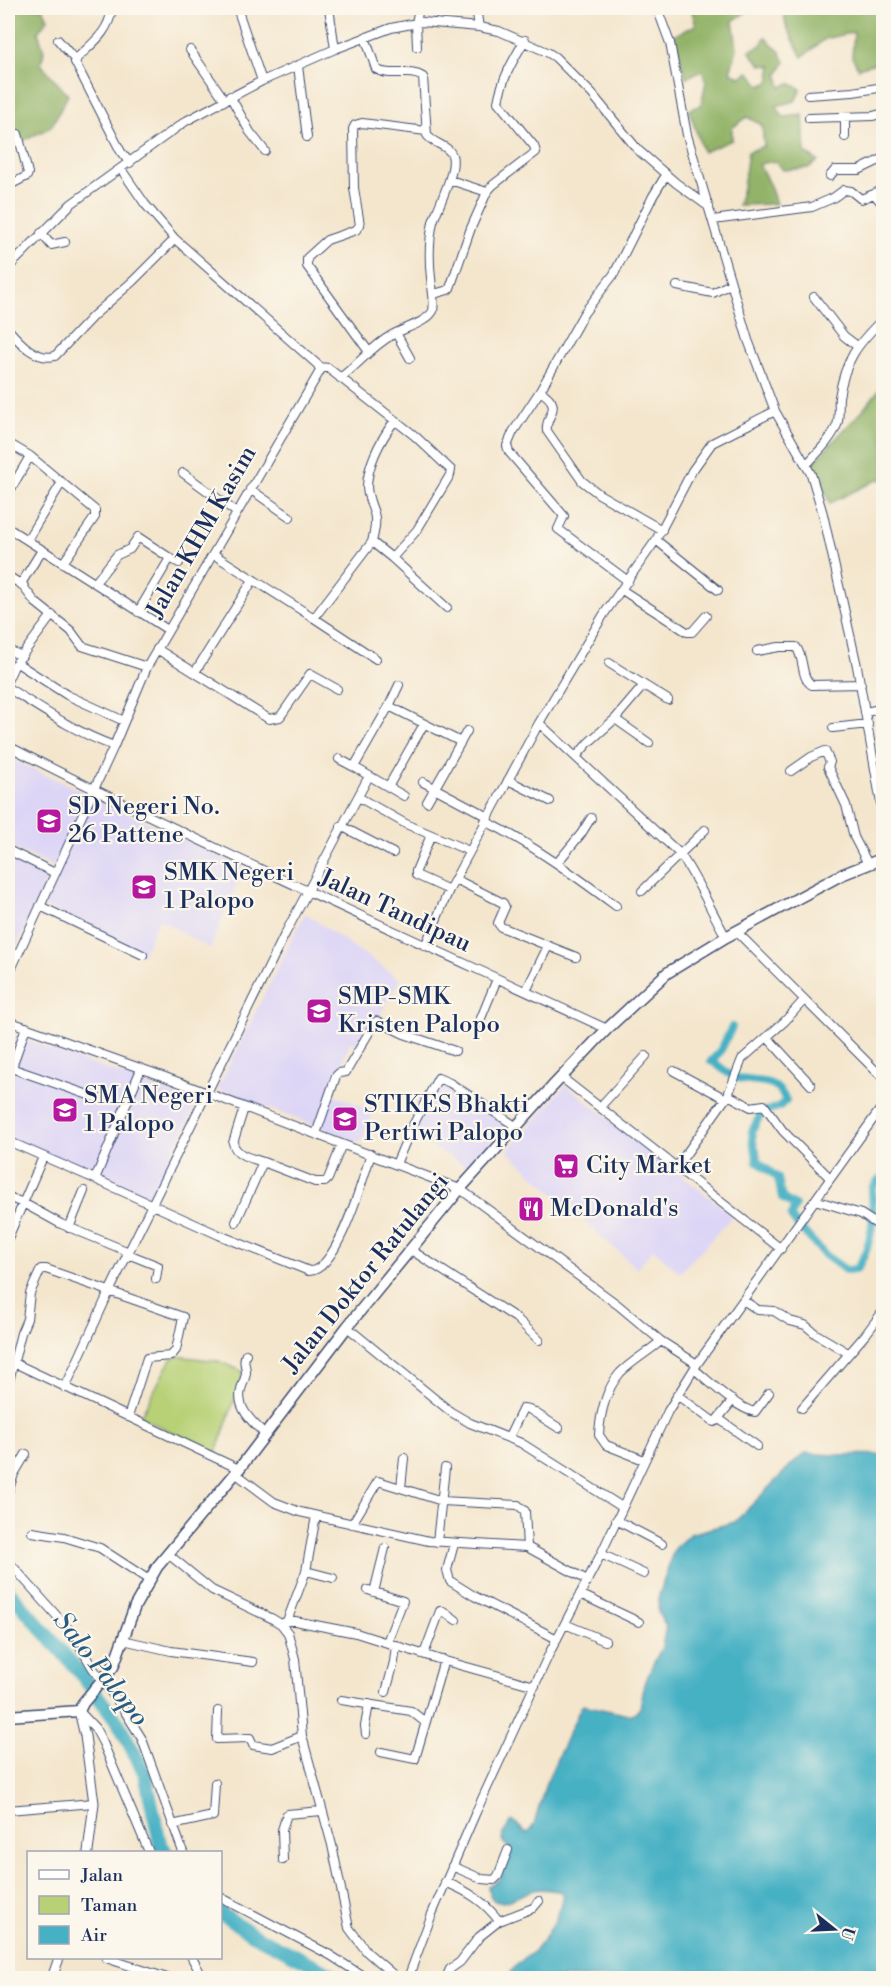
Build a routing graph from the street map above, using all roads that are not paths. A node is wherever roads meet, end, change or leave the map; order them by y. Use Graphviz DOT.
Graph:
graph roads {
  1 [pos="112,8"];
  2 [pos="237,8"];
  3 [pos="329,8"];
  4 [pos="419,8"];
  5 [pos="476,8"];
  6 [pos="657,8"];
  7 [pos="416,23"];
  8 [pos="479,27"];
  9 [pos="365,37"];
  10 [pos="58,40"];
  11 [pos="525,40"];
  12 [pos="417,47"];
  13 [pos="335,49"];
  14 [pos="190,50"];
  15 [pos="76,60"];
  16 [pos="298,66"];
  17 [pos="261,81"];
  18 [pos="884,87"];
  19 [pos="808,95"];
  20 [pos="227,98"];
  21 [pos="884,113"];
  22 [pos="845,117"];
  23 [pos="810,118"];
  24 [pos="426,131"];
  25 [pos="18,134"];
  26 [pos="307,137"];
  27 [pos="845,137"];
  28 [pos="265,151"];
  29 [pos="884,158"];
  30 [pos="130,163"];
  31 [pos="121,169"];
  32 [pos="666,175"];
  33 [pos="830,176"];
  34 [pos="450,180"];
  35 [pos="8,186"];
  36 [pos="884,188"];
  37 [pos="487,192"];
  38 [pos="874,194"];
  39 [pos="884,206"];
  40 [pos="709,207"];
  41 [pos="713,220"];
  42 [pos="41,233"];
  43 [pos="175,239"];
  44 [pos="65,242"];
  45 [pos="8,268"];
  46 [pos="730,284"];
  47 [pos="676,286"];
  48 [pos="434,294"];
  49 [pos="814,297"];
  50 [pos="884,318"];
  51 [pos="8,329"];
  52 [pos="396,333"];
  53 [pos="857,346"];
  54 [pos="369,352"];
  55 [pos="410,358"];
  56 [pos="319,371"];
  57 [pos="340,378"];
  58 [pos="540,391"];
  59 [pos="775,411"];
  60 [pos="394,420"];
  61 [pos="8,443"];
  62 [pos="30,456"];
  63 [pos="806,465"];
  64 [pos="183,473"];
  65 [pos="62,482"];
  66 [pos="250,489"];
  67 [pos="8,494"];
  68 [pos="236,512"];
  69 [pos="290,517"];
  70 [pos="8,528"];
  71 [pos="662,530"];
  72 [pos="27,540"];
  73 [pos="656,540"];
  74 [pos="372,542"];
  75 [pos="42,550"];
  76 [pos="213,554"];
  77 [pos="170,558"];
  78 [pos="392,558"];
  79 [pos="63,563"];
  80 [pos="179,563"];
  81 [pos="8,576"];
  82 [pos="253,580"];
  83 [pos="628,581"];
  84 [pos="95,583"];
  85 [pos="22,585"];
  86 [pos="622,590"];
  87 [pos="718,590"];
  88 [pos="447,609"];
  89 [pos="138,612"];
  90 [pos="52,615"];
  91 [pos="706,616"];
  92 [pos="314,618"];
  93 [pos="168,630"];
  94 [pos="157,649"];
  95 [pos="8,650"];
  96 [pos="757,651"];
  97 [pos="376,659"];
  98 [pos="19,660"];
  99 [pos="609,663"];
  100 [pos="147,667"];
  101 [pos="195,672"];
  102 [pos="8,679"];
  103 [pos="861,684"];
  104 [pos="399,685"];
  105 [pos="644,685"];
  106 [pos="8,688"];
  107 [pos="337,689"];
  108 [pos="668,700"];
  109 [pos="389,706"];
  110 [pos="884,708"];
  111 [pos="866,712"];
  112 [pos="615,719"];
  113 [pos="124,721"];
  114 [pos="539,723"];
  115 [pos="424,724"];
  116 [pos="868,724"];
  117 [pos="833,728"];
  118 [pos="467,731"];
  119 [pos="461,742"];
  120 [pos="649,743"];
  121 [pos="8,746"];
  122 [pos="114,746"];
  123 [pos="576,757"];
  124 [pos="339,759"];
  125 [pos="354,767"];
  126 [pos="791,771"];
  127 [pos="369,776"];
  128 [pos="508,780"];
  129 [pos="423,782"];
  130 [pos="388,787"];
  131 [pos="436,788"];
  132 [pos="93,790"];
  133 [pos="404,796"];
  134 [pos="358,797"];
  135 [pos="550,801"];
  136 [pos="427,802"];
  137 [pos="591,818"];
  138 [pos="486,819"];
  139 [pos="884,821"];
  140 [pos="342,825"];
  141 [pos="705,830"];
  142 [pos="431,835"];
  143 [pos="8,850"];
  144 [pos="469,851"];
  145 [pos="393,853"];
  146 [pos="680,854"];
  147 [pos="884,858"];
  148 [pos="557,863"];
  149 [pos="868,864"];
  150 [pos="55,873"];
  151 [pos="455,879"];
  152 [pos="449,890"];
  153 [pos="307,891"];
  154 [pos="642,891"];
  155 [pos="40,906"];
  156 [pos="616,906"];
  157 [pos="736,931"];
  158 [pos="726,937"];
  159 [pos="425,946"];
  160 [pos="548,946"];
  161 [pos="143,955"];
  162 [pos="576,957"];
  163 [pos="8,976"];
  164 [pos="497,978"];
  165 [pos="526,991"];
  166 [pos="804,1000"];
  167 [pos="8,1021"];
  168 [pos="479,1023"];
  169 [pos="26,1028"];
  170 [pos="607,1029"];
  171 [pos="767,1037"];
  172 [pos="455,1051"];
  173 [pos="646,1056"];
  174 [pos="141,1069"];
  175 [pos="674,1071"];
  176 [pos="561,1077"];
  177 [pos="884,1079"];
  178 [pos="811,1085"];
  179 [pos="207,1093"];
  180 [pos="727,1097"];
  181 [pos="100,1100"];
  182 [pos="884,1104"];
  183 [pos="600,1107"];
  184 [pos="244,1108"];
  185 [pos="517,1127"];
  186 [pos="316,1134"];
  187 [pos="8,1141"];
  188 [pos="342,1144"];
  189 [pos="371,1154"];
  190 [pos="43,1157"];
  191 [pos="263,1162"];
  192 [pos="396,1164"];
  193 [pos="676,1168"];
  194 [pos="831,1178"];
  195 [pos="95,1179"];
  196 [pos="460,1189"];
  197 [pos="84,1191"];
  198 [pos="8,1197"];
  199 [pos="815,1200"];
  200 [pos="23,1203"];
  201 [pos="152,1204"];
  202 [pos="236,1222"];
  203 [pos="880,1226"];
  204 [pos="69,1228"];
  205 [pos="8,1238"];
  206 [pos="781,1248"];
  207 [pos="411,1250"];
  208 [pos="129,1253"];
  209 [pos="156,1279"];
  210 [pos="109,1292"];
  211 [pos="743,1300"];
  212 [pos="884,1310"];
  213 [pos="347,1327"];
  214 [pos="538,1340"];
  215 [pos="661,1341"];
  216 [pos="848,1353"];
  217 [pos="246,1354"];
  218 [pos="11,1362"];
  219 [pos="696,1367"];
  220 [pos="8,1385"];
  221 [pos="65,1388"];
  222 [pos="769,1393"];
  223 [pos="677,1395"];
  224 [pos="733,1400"];
  225 [pos="802,1408"];
  226 [pos="128,1417"];
  227 [pos="719,1419"];
  228 [pos="8,1425"];
  229 [pos="559,1428"];
  230 [pos="8,1432"];
  231 [pos="265,1434"];
  232 [pos="509,1437"];
  233 [pos="757,1446"];
  234 [pos="26,1454"];
  235 [pos="404,1458"];
  236 [pos="644,1460"];
  237 [pos="445,1468"];
  238 [pos="237,1471"];
  239 [pos="401,1488"];
  240 [pos="8,1492"];
  241 [pos="442,1501"];
  242 [pos="622,1507"];
  243 [pos="316,1516"];
  244 [pos="616,1520"];
  245 [pos="352,1524"];
  246 [pos="32,1532"];
  247 [pos="437,1542"];
  248 [pos="454,1544"];
  249 [pos="662,1544"];
  250 [pos="527,1547"];
  251 [pos="385,1548"];
  252 [pos="168,1554"];
  253 [pos="601,1554"];
  254 [pos="8,1561"];
  255 [pos="306,1571"];
  256 [pos="644,1574"];
  257 [pos="333,1578"];
  258 [pos="148,1580"];
  259 [pos="587,1580"];
  260 [pos="580,1594"];
  261 [pos="456,1620"];
  262 [pos="284,1622"];
  263 [pos="639,1622"];
  264 [pos="565,1624"];
  265 [pos="557,1639"];
  266 [pos="123,1640"];
  267 [pos="605,1641"];
  268 [pos="387,1642"];
  269 [pos="396,1645"];
  270 [pos="424,1654"];
  271 [pos="444,1660"];
  272 [pos="253,1662"];
  273 [pos="101,1682"];
  274 [pos="535,1686"];
  275 [pos="386,1692"];
  276 [pos="341,1700"];
  277 [pos="369,1704"];
  278 [pos="81,1707"];
  279 [pos="218,1711"];
  280 [pos="8,1716"];
  281 [pos="425,1722"];
  282 [pos="366,1734"];
  283 [pos="302,1736"];
  284 [pos="381,1752"];
  285 [pos="215,1783"];
  286 [pos="94,1803"];
  287 [pos="8,1810"];
  288 [pos="322,1811"];
  289 [pos="172,1825"];
  290 [pos="508,1850"];
  291 [pos="88,1851"];
  292 [pos="148,1851"];
  293 [pos="183,1851"];
  294 [pos="283,1860"];
  295 [pos="452,1866"];
  296 [pos="446,1882"];
  297 [pos="222,1898"];
  298 [pos="539,1901"];
  299 [pos="499,1921"];
  300 [pos="59,1959"];
  301 [pos="109,1959"];
  302 [pos="193,1959"];
  303 [pos="52,1978"];
  304 [pos="167,1978"];
  305 [pos="203,1978"];
  306 [pos="366,1978"];
  307 [pos="397,1978"];
  308 [pos="408,1978"];
  309 [pos="446,1978"];
  1 -- 15 [label="street"];
  2 -- 17 [label="street"];
  3 -- 13 [label="street"];
  4 -- 7 [label="street"];
  5 -- 8 [label="street"];
  6 -- 40 [label="street"];
  7 -- 8 [label="street"];
  7 -- 9 [label="street"];
  7 -- 12 [label="street"];
  8 -- 11 [label="street"];
  9 -- 13 [label="street"];
  9 -- 24 [label="street"];
  10 -- 15 [label="street"];
  11 -- 32 [label="street"];
  11 -- 37 [label="street"];
  13 -- 16 [label="street"];
  14 -- 20 [label="street"];
  15 -- 30 [label="street"];
  16 -- 17 [label="street"];
  16 -- 26 [label="street"];
  17 -- 20 [label="street"];
  18 -- 19 [label="street"];
  20 -- 28 [label="street"];
  20 -- 30 [label="street"];
  21 -- 22 [label="street"];
  22 -- 23 [label="street"];
  22 -- 27 [label="street"];
  24 -- 34 [label="street"];
  24 -- 54 [label="street"];
  25 -- 35 [label="street"];
  29 -- 33 [label="street"];
  30 -- 31 [label="street"];
  31 -- 42 [label="street"];
  31 -- 43 [label="street"];
  32 -- 40 [label="street"];
  32 -- 58 [label="street"];
  34 -- 37 [label="street"];
  34 -- 48 [label="street"];
  36 -- 38 [label="street"];
  37 -- 48 [label="street"];
  38 -- 39 [label="street"];
  38 -- 41 [label="street"];
  40 -- 41 [label="street"];
  41 -- 46 [label="street"];
  42 -- 44 [label="street"];
  42 -- 45 [label="street"];
  43 -- 51 [label="street"];
  43 -- 56 [label="street"];
  46 -- 47 [label="street"];
  46 -- 59 [label="street"];
  48 -- 52 [label="street"];
  49 -- 53 [label="street"];
  50 -- 53 [label="street"];
  52 -- 54 [label="street"];
  52 -- 55 [label="street"];
  53 -- 63 [label="street"];
  54 -- 57 [label="street"];
  56 -- 57 [label="street"];
  56 -- 66 [label="street, Jalan KHM Kasim"];
  57 -- 60 [label="street"];
  58 -- 71 [label="street"];
  58 -- 83 [label="street"];
  59 -- 63 [label="street"];
  59 -- 71 [label="street"];
  60 -- 74 [label="street"];
  60 -- 78 [label="street"];
  61 -- 62 [label="street"];
  62 -- 65 [label="street"];
  62 -- 67 [label="street"];
  63 -- 103 [label="street"];
  64 -- 68 [label="street"];
  65 -- 72 [label="street"];
  65 -- 79 [label="street"];
  66 -- 68 [label="street, Jalan KHM Kasim"];
  66 -- 69 [label="street"];
  68 -- 76 [label="street, Jalan KHM Kasim"];
  70 -- 72 [label="street"];
  71 -- 73 [label="street"];
  72 -- 75 [label="street"];
  73 -- 83 [label="street"];
  73 -- 87 [label="street"];
  74 -- 78 [label="street"];
  74 -- 92 [label="street"];
  75 -- 79 [label="street"];
  75 -- 85 [label="street"];
  76 -- 82 [label="street"];
  76 -- 93 [label="street, Jalan KHM Kasim"];
  77 -- 80 [label="street"];
  77 -- 84 [label="street"];
  77 -- 89 [label="street"];
  78 -- 88 [label="street"];
  79 -- 84 [label="street"];
  81 -- 85 [label="street"];
  82 -- 92 [label="street"];
  82 -- 101 [label="street"];
  83 -- 86 [label="street"];
  84 -- 89 [label="street"];
  85 -- 90 [label="street"];
  86 -- 91 [label="street"];
  86 -- 114 [label="street"];
  89 -- 93 [label="street"];
  90 -- 98 [label="street"];
  90 -- 100 [label="street"];
  92 -- 97 [label="street"];
  93 -- 94 [label="street, Jalan KHM Kasim"];
  94 -- 100 [label="street, Jalan KHM Kasim"];
  94 -- 101 [label="street"];
  95 -- 98 [label="street"];
  96 -- 103 [label="street"];
  98 -- 102 [label="street"];
  98 -- 113 [label="street"];
  99 -- 105 [label="street"];
  100 -- 113 [label="street, Jalan KHM Kasim"];
  101 -- 107 [label="street"];
  103 -- 111 [label="street"];
  104 -- 109 [label="street"];
  105 -- 108 [label="street"];
  105 -- 112 [label="street"];
  106 -- 122 [label="street"];
  109 -- 115 [label="street"];
  109 -- 125 [label="street"];
  110 -- 111 [label="street"];
  111 -- 116 [label="street"];
  112 -- 120 [label="street"];
  112 -- 123 [label="street"];
  113 -- 122 [label="street, Jalan KHM Kasim"];
  114 -- 123 [label="street"];
  114 -- 128 [label="street"];
  115 -- 119 [label="street"];
  115 -- 130 [label="street"];
  116 -- 117 [label="street"];
  116 -- 139 [label="street"];
  118 -- 119 [label="street"];
  119 -- 131 [label="street"];
  121 -- 132 [label="street, Jalan Tandipau"];
  122 -- 132 [label="street, Jalan KHM Kasim"];
  123 -- 146 [label="street"];
  124 -- 125 [label="street"];
  125 -- 127 [label="street"];
  126 -- 149 [label="street"];
  127 -- 130 [label="street"];
  127 -- 134 [label="street"];
  128 -- 135 [label="street"];
  128 -- 138 [label="street"];
  129 -- 131 [label="street"];
  130 -- 133 [label="street"];
  131 -- 136 [label="street"];
  131 -- 138 [label="street"];
  132 -- 150 [label="street, Jalan KHM Kasim"];
  132 -- 153 [label="street, Jalan Tandipau"];
  134 -- 140 [label="street"];
  134 -- 142 [label="street"];
  137 -- 148 [label="street"];
  138 -- 144 [label="street"];
  138 -- 148 [label="street"];
  140 -- 145 [label="street"];
  140 -- 153 [label="street"];
  141 -- 146 [label="street"];
  142 -- 144 [label="street"];
  142 -- 152 [label="street"];
  143 -- 150 [label="street"];
  144 -- 151 [label="street"];
  146 -- 154 [label="street"];
  146 -- 158 [label="street"];
  147 -- 149 [label="highway, Jalan Doktor Ratulangi"];
  148 -- 156 [label="street"];
  149 -- 157 [label="highway, Jalan Doktor Ratulangi"];
  150 -- 155 [label="street, Jalan KHM Kasim"];
  151 -- 152 [label="street"];
  151 -- 160 [label="street"];
  152 -- 159 [label="street"];
  153 -- 159 [label="street, Jalan Tandipau"];
  153 -- 179 [label="street"];
  155 -- 161 [label="street"];
  155 -- 163 [label="street, Jalan KHM Kasim"];
  157 -- 158 [label="highway, Jalan Doktor Ratulangi"];
  157 -- 166 [label="street"];
  158 -- 170 [label="highway, Jalan Doktor Ratulangi"];
  159 -- 164 [label="street, Jalan Tandipau"];
  160 -- 162 [label="street"];
  160 -- 165 [label="street"];
  164 -- 165 [label="street, Jalan Tandipau"];
  164 -- 168 [label="street"];
  165 -- 170 [label="street, Jalan Tandipau"];
  166 -- 171 [label="street"];
  166 -- 177 [label="street"];
  167 -- 169 [label="street"];
  169 -- 174 [label="street"];
  169 -- 181 [label="street"];
  170 -- 176 [label="highway, Jalan Doktor Ratulangi"];
  171 -- 178 [label="street"];
  171 -- 180 [label="street"];
  172 -- 186 [label="street"];
  173 -- 183 [label="street"];
  174 -- 179 [label="street"];
  174 -- 195 [label="street"];
  175 -- 180 [label="street"];
  176 -- 183 [label="street"];
  176 -- 185 [label="highway, Jalan Doktor Ratulangi"];
  179 -- 184 [label="street"];
  179 -- 201 [label="street"];
  180 -- 193 [label="street"];
  180 -- 194 [label="street"];
  182 -- 194 [label="street"];
  183 -- 193 [label="street"];
  184 -- 186 [label="street"];
  184 -- 191 [label="street"];
  185 -- 192 [label="street"];
  185 -- 196 [label="highway, Jalan Doktor Ratulangi"];
  186 -- 188 [label="street"];
  187 -- 190 [label="street"];
  188 -- 189 [label="street"];
  188 -- 191 [label="street"];
  189 -- 192 [label="street"];
  189 -- 201 [label="street"];
  190 -- 195 [label="street"];
  190 -- 200 [label="street"];
  191 -- 202 [label="street"];
  192 -- 196 [label="street"];
  193 -- 206 [label="street"];
  194 -- 199 [label="street"];
  195 -- 201 [label="street"];
  196 -- 207 [label="highway, Jalan Doktor Ratulangi"];
  196 -- 215 [label="street"];
  197 -- 204 [label="street"];
  198 -- 200 [label="street"];
  199 -- 203 [label="street"];
  199 -- 206 [label="street"];
  200 -- 204 [label="street"];
  200 -- 205 [label="street"];
  201 -- 208 [label="street"];
  204 -- 208 [label="street"];
  206 -- 211 [label="street"];
  207 -- 213 [label="highway, Jalan Doktor Ratulangi"];
  207 -- 214 [label="street"];
  208 -- 209 [label="street"];
  208 -- 210 [label="street"];
  210 -- 218 [label="street"];
  210 -- 221 [label="street"];
  210 -- 226 [label="street"];
  211 -- 216 [label="street"];
  211 -- 219 [label="street"];
  212 -- 216 [label="street"];
  213 -- 231 [label="highway, Jalan Doktor Ratulangi"];
  213 -- 232 [label="street"];
  215 -- 219 [label="street"];
  215 -- 236 [label="street"];
  216 -- 225 [label="street"];
  217 -- 231 [label="street"];
  218 -- 220 [label="street"];
  218 -- 221 [label="street"];
  219 -- 223 [label="street"];
  219 -- 224 [label="street"];
  221 -- 226 [label="street"];
  222 -- 224 [label="street"];
  223 -- 227 [label="street"];
  223 -- 236 [label="street"];
  224 -- 227 [label="street"];
  226 -- 238 [label="street"];
  227 -- 233 [label="street"];
  228 -- 230 [label="street"];
  229 -- 232 [label="street"];
  231 -- 238 [label="highway, Jalan Doktor Ratulangi"];
  232 -- 242 [label="street"];
  234 -- 240 [label="street"];
  235 -- 239 [label="street"];
  236 -- 242 [label="street"];
  237 -- 241 [label="street"];
  238 -- 243 [label="street"];
  238 -- 252 [label="highway, Jalan Doktor Ratulangi"];
  239 -- 241 [label="street"];
  239 -- 245 [label="street"];
  241 -- 247 [label="street"];
  241 -- 250 [label="street"];
  242 -- 244 [label="street"];
  243 -- 245 [label="street"];
  243 -- 255 [label="street"];
  244 -- 249 [label="street"];
  244 -- 253 [label="street"];
  245 -- 247 [label="street"];
  246 -- 258 [label="street"];
  247 -- 248 [label="street"];
  248 -- 250 [label="street"];
  248 -- 265 [label="street"];
  250 -- 259 [label="street"];
  251 -- 268 [label="street"];
  252 -- 258 [label="highway, Jalan Doktor Ratulangi"];
  252 -- 262 [label="street"];
  253 -- 256 [label="street"];
  253 -- 259 [label="street"];
  254 -- 273 [label="street"];
  255 -- 257 [label="street"];
  255 -- 262 [label="street"];
  258 -- 266 [label="highway, Jalan Doktor Ratulangi"];
  259 -- 260 [label="street"];
  260 -- 263 [label="street"];
  260 -- 264 [label="street"];
  261 -- 270 [label="street"];
  262 -- 268 [label="street"];
  262 -- 283 [label="street"];
  264 -- 265 [label="street"];
  264 -- 267 [label="street"];
  265 -- 274 [label="street"];
  266 -- 272 [label="street"];
  266 -- 273 [label="highway, Jalan Doktor Ratulangi"];
  268 -- 269 [label="street"];
  269 -- 270 [label="street"];
  269 -- 275 [label="street"];
  270 -- 271 [label="street"];
  271 -- 274 [label="street"];
  271 -- 281 [label="street"];
  273 -- 278 [label="highway, Jalan Doktor Ratulangi"];
  273 -- 289 [label="street"];
  274 -- 295 [label="street"];
  276 -- 277 [label="street"];
  277 -- 281 [label="street"];
  277 -- 282 [label="street"];
  278 -- 280 [label="highway"];
  278 -- 286 [label="main road"];
  278 -- 292 [label="street"];
  279 -- 283 [label="street"];
  281 -- 284 [label="street"];
  283 -- 288 [label="street"];
  285 -- 289 [label="street"];
  286 -- 287 [label="street"];
  286 -- 291 [label="main road"];
  288 -- 294 [label="street"];
  288 -- 307 [label="street"];
  289 -- 293 [label="street"];
  290 -- 295 [label="street"];
  295 -- 296 [label="street"];
  296 -- 299 [label="street"];
  296 -- 308 [label="street"];
  297 -- 306 [label="street"];
  298 -- 299 [label="street"];
  299 -- 309 [label="street"];
  300 -- 303 [label="main road"];
  301 -- 304 [label="street"];
  302 -- 305 [label="street"];
}
